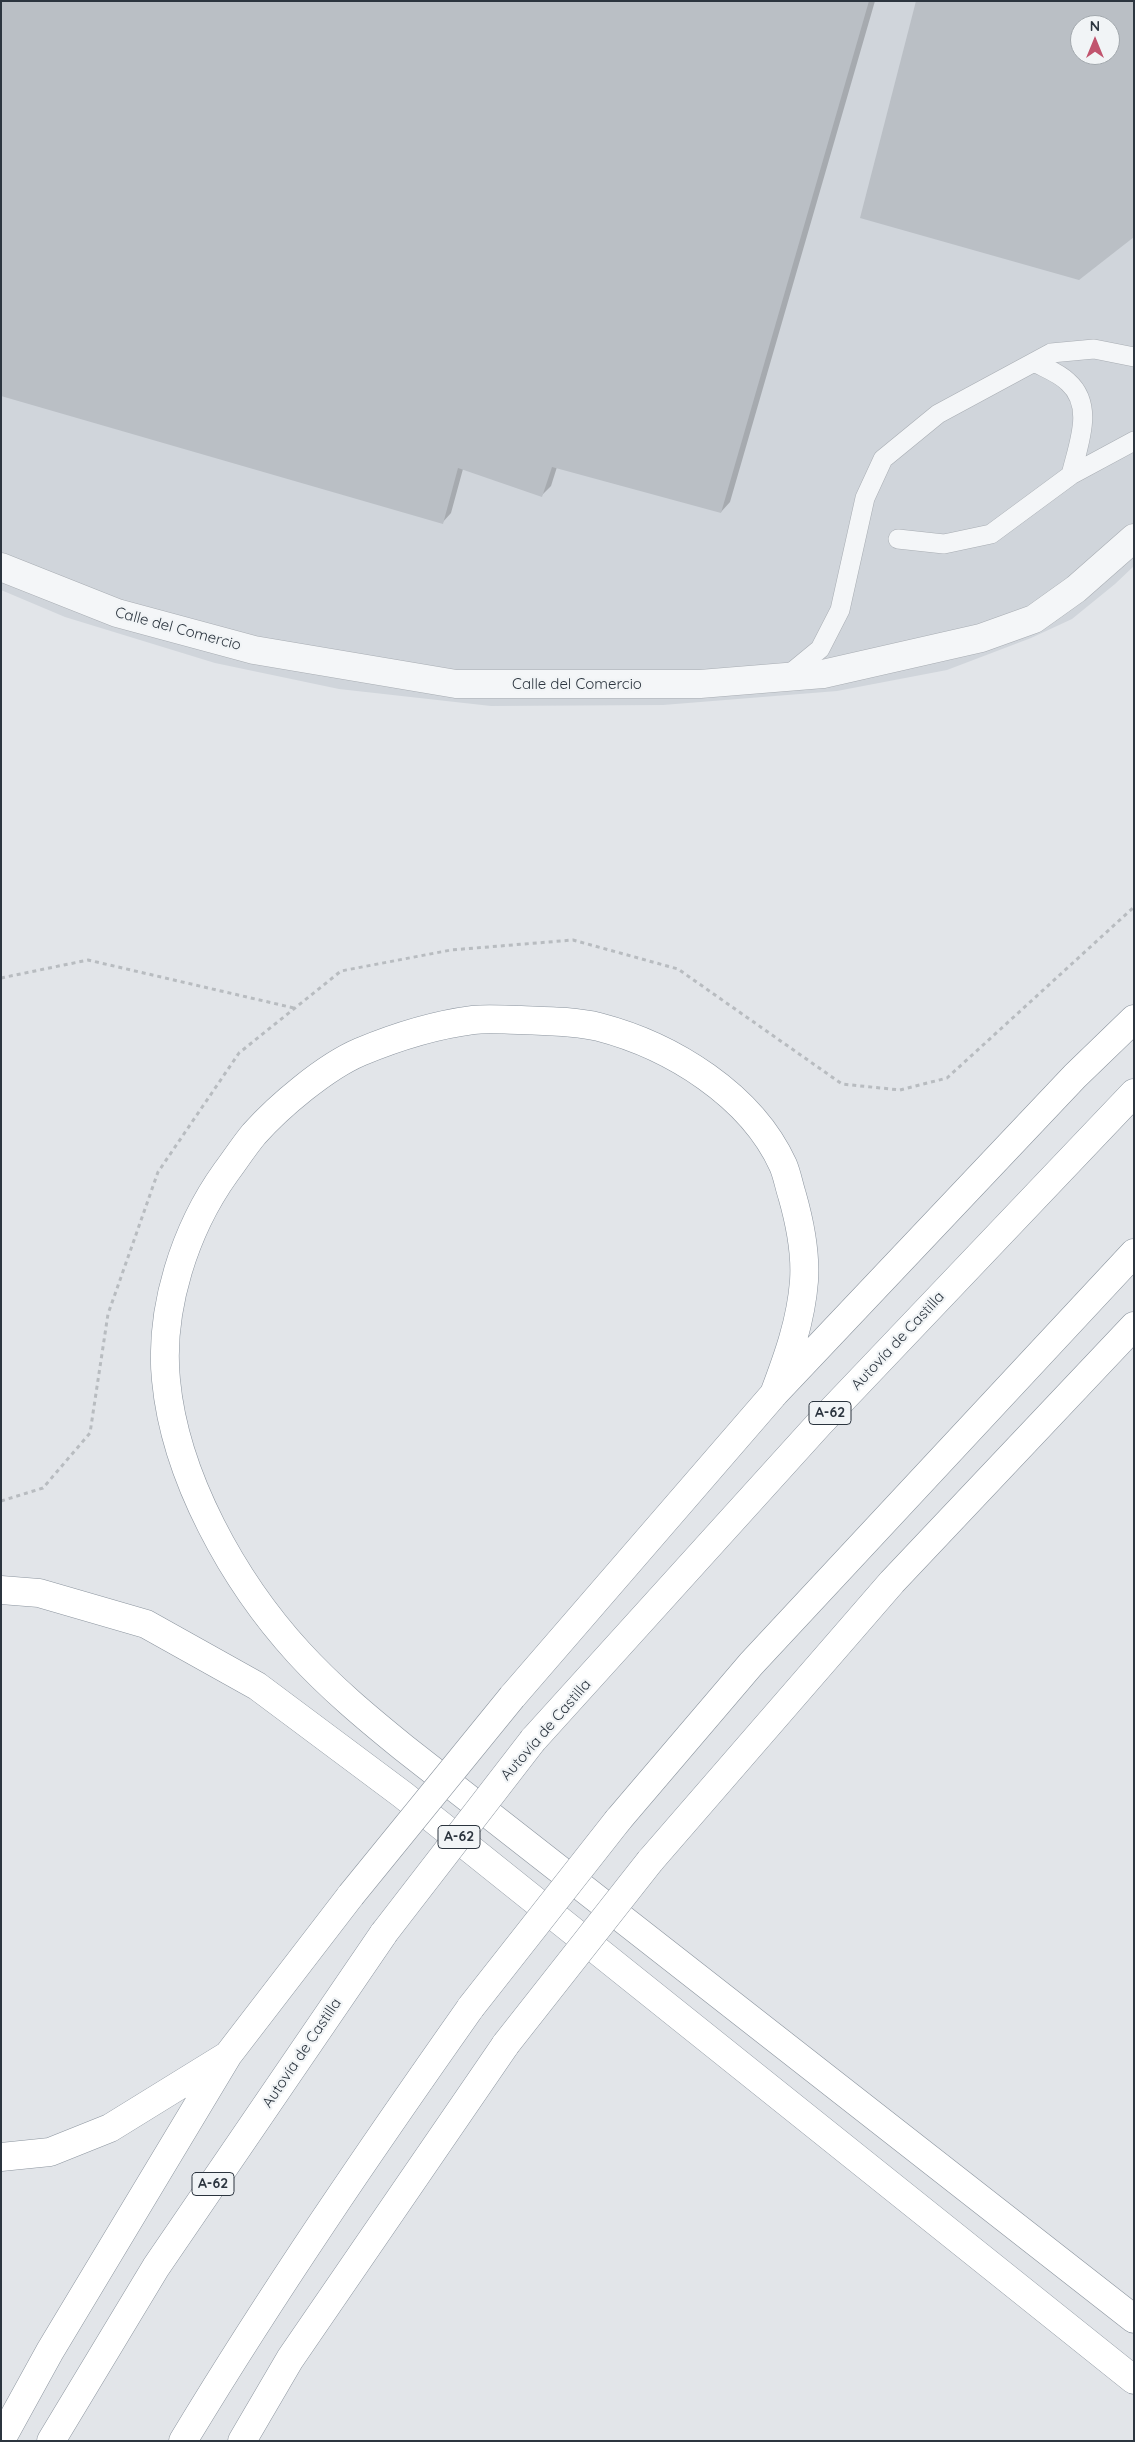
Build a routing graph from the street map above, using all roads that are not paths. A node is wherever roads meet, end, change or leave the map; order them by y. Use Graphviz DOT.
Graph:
graph roads {
  1 [pos="1134,357"];
  2 [pos="1034,362"];
  3 [pos="1134,442"];
  4 [pos="1071,474"];
  5 [pos="1134,538"];
  6 [pos="898,539"];
  7 [pos="1,567"];
  8 [pos="786,677"];
  9 [pos="1134,1019"];
  10 [pos="1134,1093"];
  11 [pos="1134,1254"];
  12 [pos="1134,1326"];
  13 [pos="774,1394"];
  14 [pos="1,1590"];
  15 [pos="228,2055"];
  16 [pos="1,2157"];
  17 [pos="1134,2320"];
  18 [pos="1134,2380"];
  19 [pos="1,2440"];
  20 [pos="51,2441"];
  21 [pos="183,2441"];
  22 [pos="242,2441"];
  1 -- 2 [label="lane"];
  2 -- 4 [label="lane"];
  2 -- 8 [label="lane"];
  3 -- 4 [label="lane"];
  4 -- 6 [label="lane"];
  5 -- 8 [label="street, Calle del Comercio"];
  7 -- 8 [label="street, Calle del Comercio"];
  9 -- 13 [label="highway"];
  10 -- 20 [label="highway, Autovía de Castilla / A-62, bridge"];
  11 -- 21 [label="highway, bridge"];
  12 -- 22 [label="highway, bridge"];
  13 -- 15 [label="highway, bridge"];
  13 -- 17 [label="highway"];
  14 -- 18 [label="highway"];
  15 -- 16 [label="highway"];
  15 -- 19 [label="highway"];
}
